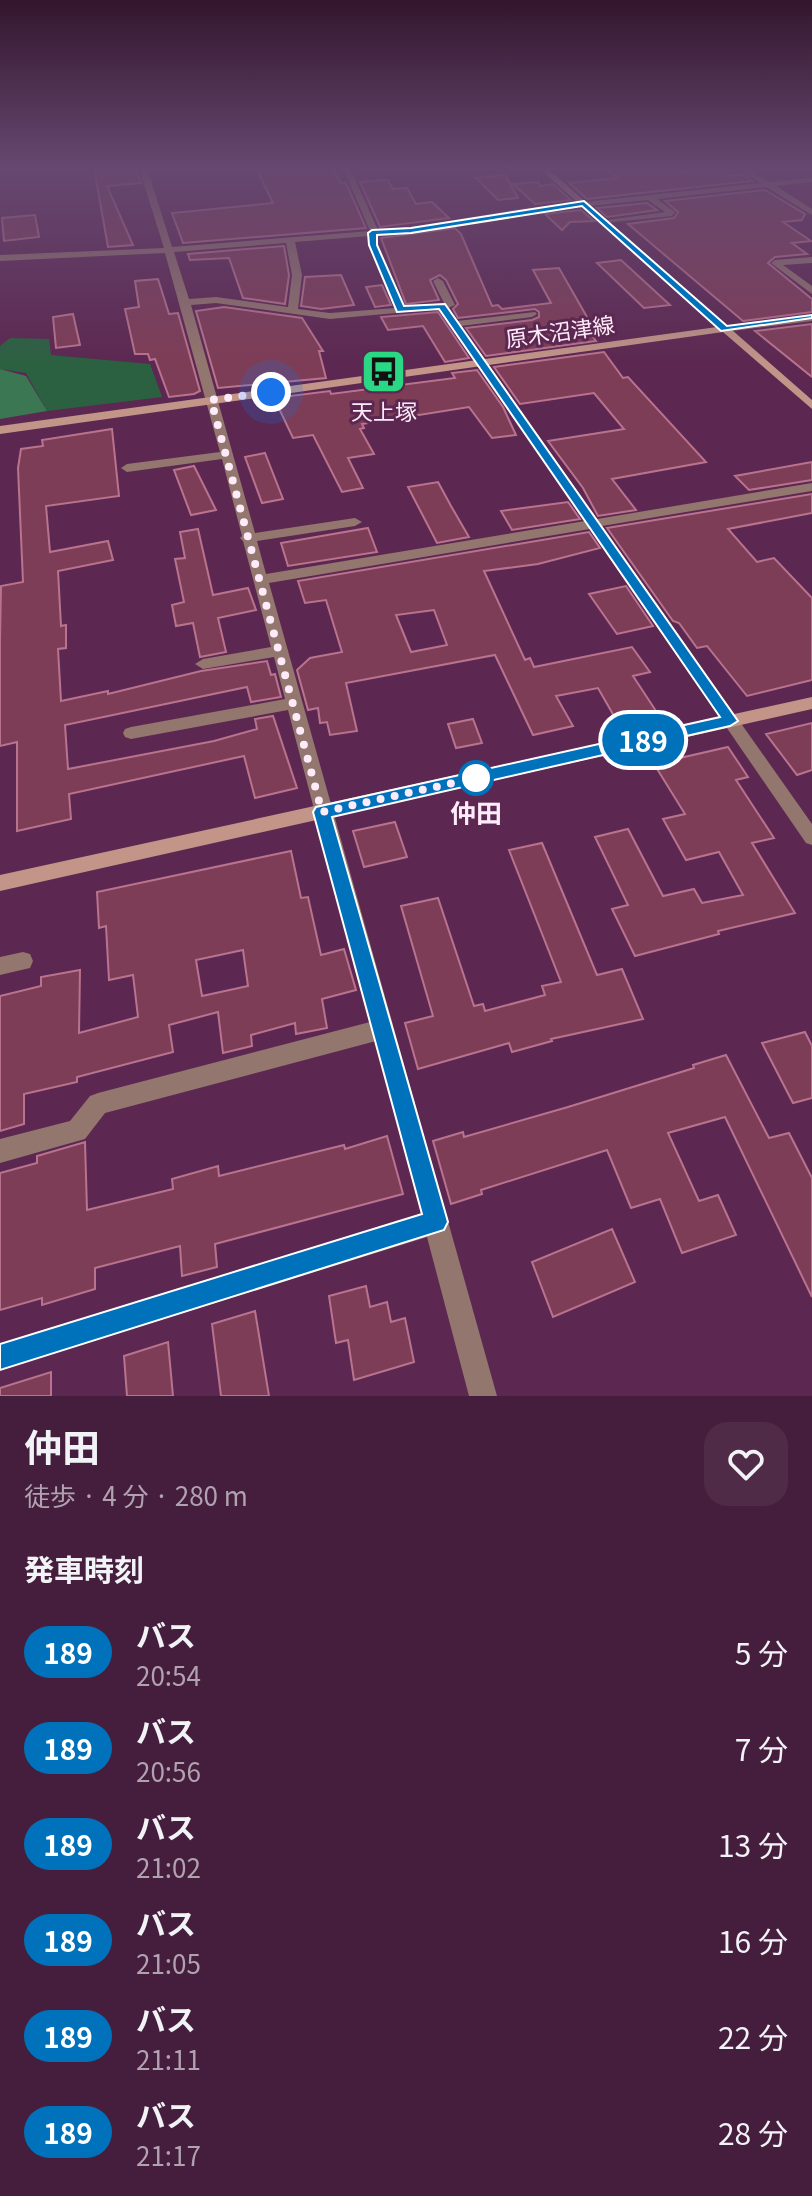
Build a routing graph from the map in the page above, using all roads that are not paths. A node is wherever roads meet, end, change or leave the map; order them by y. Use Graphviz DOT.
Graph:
graph roads {
  1 [pos="162,233"];
  2 [pos="370,233"];
  3 [pos="372,233"];
  4 [pos="617,233"];
  5 [pos="290,241"];
  6 [pos="167,250"];
  7 [pos="0,258"];
  8 [pos="812,260"];
  9 [pos="438,281"];
  10 [pos="812,291"];
  11 [pos="185,302"];
  12 [pos="438,307"];
  13 [pos="293,310"];
  14 [pos="401,310"];
  15 [pos="532,314"];
  16 [pos="812,318"];
  17 [pos="454,324"];
  18 [pos="724,329"];
  19 [pos="481,363"];
  20 [pos="211,400"];
  21 [pos="812,406"];
  22 [pos="0,430"];
  23 [pos="225,455"];
  24 [pos="127,468"];
  25 [pos="812,487"];
  26 [pos="355,522"];
  27 [pos="593,523"];
  28 [pos="247,538"];
  29 [pos="260,580"];
  30 [pos="279,651"];
  31 [pos="203,664"];
  32 [pos="293,703"];
  33 [pos="812,703"];
  34 [pos="730,721"];
  35 [pos="131,733"];
  36 [pos="322,812"];
  37 [pos="812,838"];
  38 [pos="0,883"];
  39 [pos="23,961"];
  40 [pos="0,966"];
  41 [pos="382,1029"];
  42 [pos="0,1151"];
  43 [pos="436,1222"];
  44 [pos="0,1357"];
  45 [pos="483,1396"];
  1 -- 6 [label="street"];
  2 -- 5 [label="street"];
  3 -- 14 [label="street"];
  4 -- 18 [label="street"];
  5 -- 6 [label="street"];
  5 -- 13 [label="street"];
  6 -- 7 [label="street"];
  6 -- 11 [label="street"];
  8 -- 10 [label="street"];
  9 -- 12 [label="street"];
  11 -- 13 [label="street"];
  11 -- 20 [label="street"];
  12 -- 14 [label="street"];
  12 -- 17 [label="street"];
  13 -- 14 [label="street"];
  15 -- 17 [label="street"];
  16 -- 18 [label="street"];
  17 -- 19 [label="street"];
  18 -- 19 [label="street, 原木沼津線"];
  18 -- 21 [label="street"];
  19 -- 20 [label="street, 原木沼津線"];
  19 -- 27 [label="street"];
  20 -- 22 [label="street, 原木沼津線"];
  20 -- 23 [label="street"];
  23 -- 24 [label="street"];
  23 -- 28 [label="street"];
  25 -- 27 [label="street"];
  26 -- 28 [label="street"];
  27 -- 29 [label="street"];
  27 -- 34 [label="street"];
  28 -- 29 [label="street"];
  29 -- 30 [label="street"];
  30 -- 31 [label="street"];
  30 -- 32 [label="street"];
  32 -- 35 [label="street"];
  32 -- 36 [label="street"];
  33 -- 34 [label="street"];
  34 -- 36 [label="street"];
  34 -- 37 [label="street"];
  36 -- 38 [label="street"];
  36 -- 41 [label="street"];
  39 -- 40 [label="street"];
  41 -- 42 [label="street"];
  41 -- 43 [label="street"];
  43 -- 44 [label="street"];
  43 -- 45 [label="street"];
}
